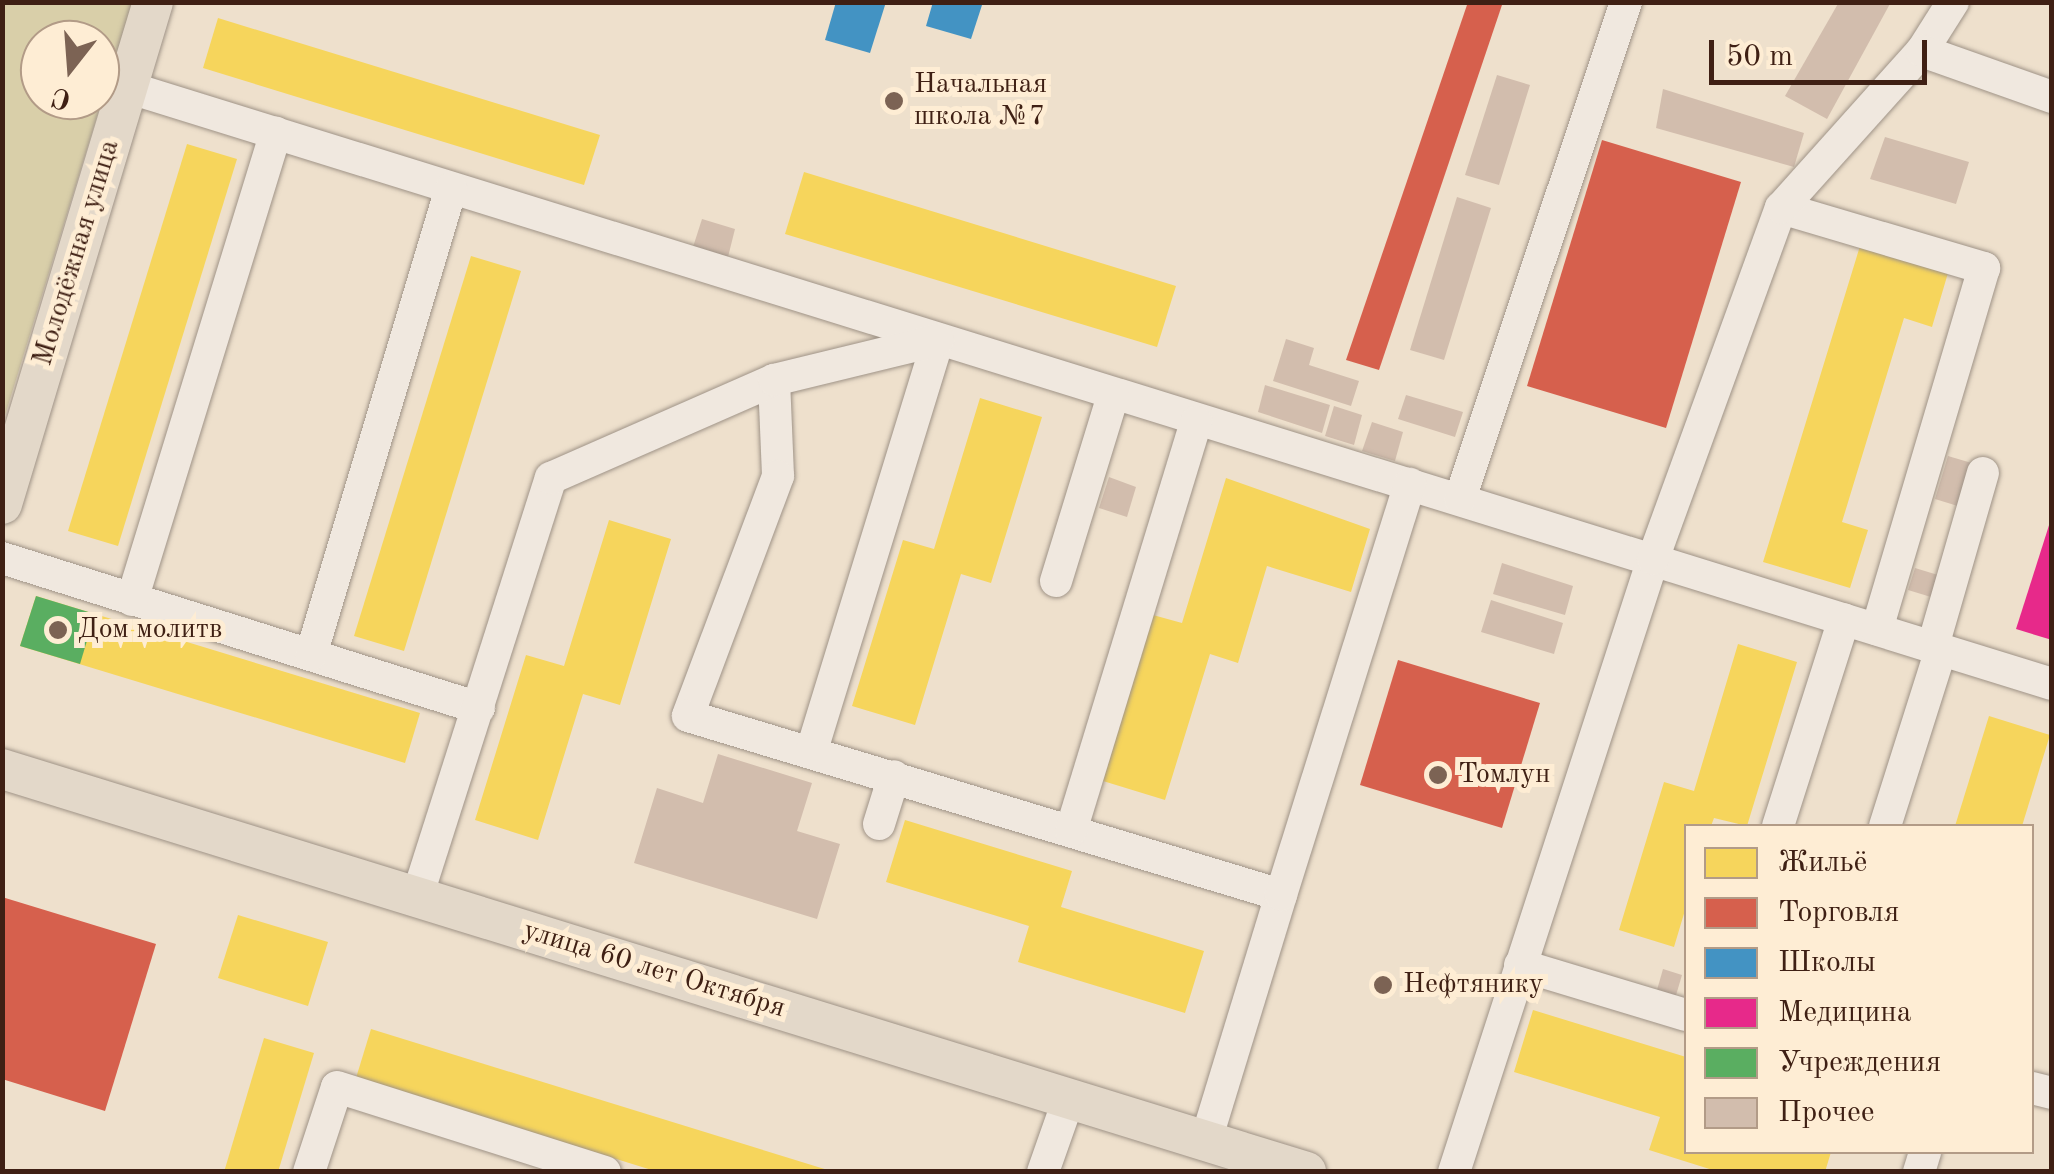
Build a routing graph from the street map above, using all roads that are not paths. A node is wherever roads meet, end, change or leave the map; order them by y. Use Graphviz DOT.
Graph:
graph roads {
  1 [pos="152,2"];
  2 [pos="1626,2"];
  3 [pos="1953,2"];
  4 [pos="1922,52"];
  5 [pos="127,88"];
  6 [pos="2052,96"];
  7 [pos="276,133"];
  8 [pos="451,189"];
  9 [pos="1781,208"];
  10 [pos="938,340"];
  11 [pos="774,380"];
  12 [pos="1112,396"];
  13 [pos="1196,422"];
  14 [pos="1983,472"];
  15 [pos="1410,484"];
  16 [pos="1460,499"];
  17 [pos="2,504"];
  18 [pos="2,558"];
  19 [pos="1653,559"];
  20 [pos="1056,581"];
  21 [pos="132,600"];
  22 [pos="1844,618"];
  23 [pos="1877,629"];
  24 [pos="1937,648"];
  25 [pos="311,655"];
  26 [pos="2052,684"];
  27 [pos="479,708"];
  28 [pos="811,753"];
  29 [pos="2,770"];
  30 [pos="894,776"];
  31 [pos="879,824"];
  32 [pos="1779,824"];
  33 [pos="1886,824"];
  34 [pos="1071,831"];
  35 [pos="1282,895"];
  36 [pos="416,896"];
  37 [pos="1520,965"];
  38 [pos="1684,1015"];
  39 [pos="1068,1098"];
  40 [pos="1206,1140"];
  41 [pos="309,1172"];
  42 [pos="606,1172"];
  43 [pos="1043,1172"];
  44 [pos="1306,1172"];
  45 [pos="1454,1172"];
  1 -- 5 [label="main road, Молодёжная улица"];
  2 -- 16 [label="street"];
  3 -- 4 [label="street"];
  4 -- 6 [label="street"];
  4 -- 9 [label="street"];
  5 -- 7 [label="street"];
  5 -- 17 [label="main road, Молодёжная улица"];
  7 -- 8 [label="street"];
  7 -- 21 [label="street"];
  8 -- 10 [label="street"];
  8 -- 25 [label="street"];
  9 -- 19 [label="street"];
  9 -- 23 [label="street"];
  10 -- 11 [label="street"];
  10 -- 12 [label="street"];
  10 -- 28 [label="street"];
  11 -- 27 [label="street"];
  11 -- 28 [label="street"];
  12 -- 13 [label="street"];
  12 -- 20 [label="street"];
  13 -- 15 [label="street"];
  13 -- 34 [label="street"];
  14 -- 24 [label="street"];
  15 -- 16 [label="street"];
  15 -- 35 [label="street"];
  16 -- 19 [label="street"];
  18 -- 21 [label="street"];
  19 -- 22 [label="street"];
  19 -- 37 [label="street"];
  21 -- 25 [label="street"];
  22 -- 23 [label="street"];
  22 -- 32 [label="street"];
  23 -- 24 [label="street"];
  24 -- 26 [label="street"];
  24 -- 33 [label="street"];
  25 -- 27 [label="street"];
  27 -- 36 [label="street"];
  28 -- 30 [label="street"];
  29 -- 36 [label="main road, улица 60 лет Октября"];
  30 -- 31 [label="street"];
  30 -- 34 [label="street"];
  34 -- 35 [label="street"];
  35 -- 40 [label="street"];
  36 -- 39 [label="main road, улица 60 лет Октября"];
  37 -- 38 [label="street"];
  37 -- 45 [label="street"];
  39 -- 40 [label="main road, улица 60 лет Октября"];
  39 -- 43 [label="street"];
  40 -- 44 [label="main road, улица 60 лет Октября"];
  41 -- 42 [label="street"];
}
